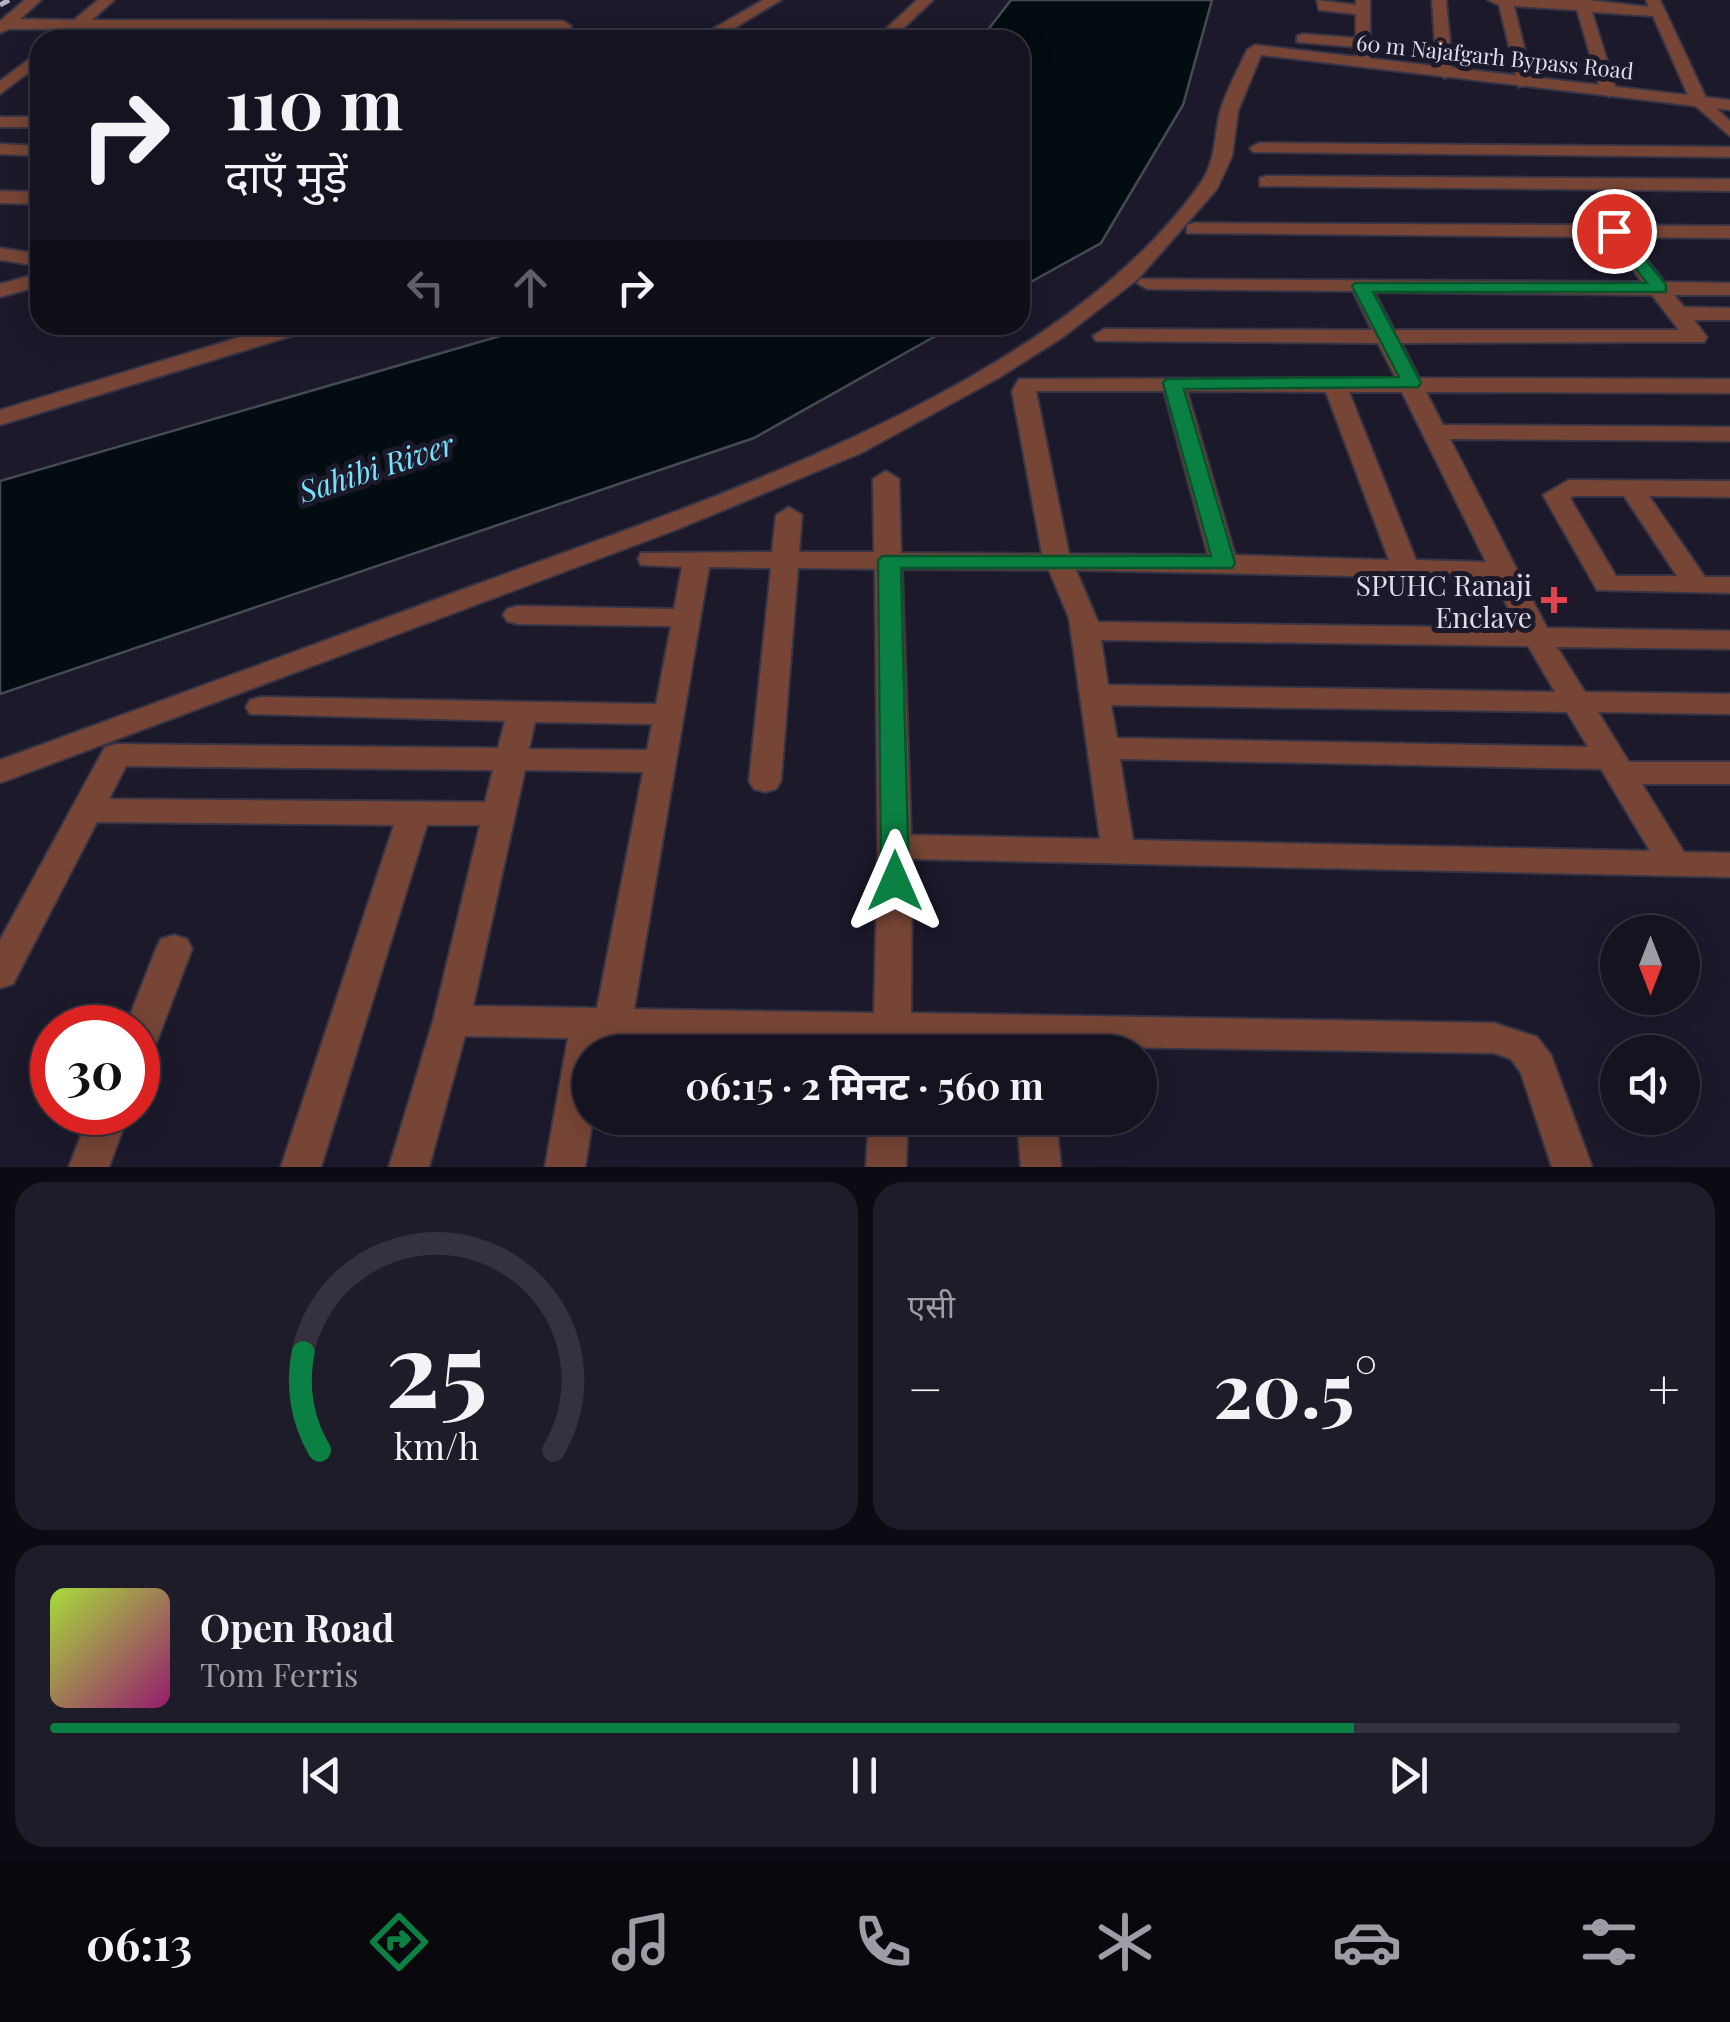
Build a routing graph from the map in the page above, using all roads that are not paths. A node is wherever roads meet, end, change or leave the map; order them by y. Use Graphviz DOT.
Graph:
graph roads {
  1 [pos="34,0"];
  2 [pos="107,0"];
  3 [pos="774,0"];
  4 [pos="926,0"];
  5 [pos="1324,0"];
  6 [pos="1439,0"];
  7 [pos="1495,0"];
  8 [pos="1505,0"];
  9 [pos="799,1"];
  10 [pos="1582,3"];
  11 [pos="1362,5"];
  12 [pos="1656,6"];
  13 [pos="145,20"];
  14 [pos="78,24"];
  15 [pos="216,25"];
  16 [pos="3,26"];
  17 [pos="420,26"];
  18 [pos="71,30"];
  19 [pos="133,30"];
  20 [pos="211,30"];
  21 [pos="563,30"];
  22 [pos="720,30"];
  23 [pos="748,30"];
  24 [pos="893,30"];
  25 [pos="1304,38"];
  26 [pos="1363,43"];
  27 [pos="30,64"];
  28 [pos="1364,64"];
  29 [pos="1445,73"];
  30 [pos="1526,83"];
  31 [pos="30,84"];
  32 [pos="3,85"];
  33 [pos="1609,92"];
  34 [pos="1700,102"];
  35 [pos="1730,105"];
  36 [pos="0,122"];
  37 [pos="30,122"];
  38 [pos="1730,132"];
  39 [pos="1260,148"];
  40 [pos="0,150"];
  41 [pos="30,151"];
  42 [pos="30,152"];
  43 [pos="1730,152"];
  44 [pos="0,171"];
  45 [pos="1268,182"];
  46 [pos="1730,186"];
  47 [pos="0,197"];
  48 [pos="30,198"];
  49 [pos="1194,229"];
  50 [pos="1614,231"];
  51 [pos="1730,232"];
  52 [pos="30,281"];
  53 [pos="1147,283"];
  54 [pos="1361,286"];
  55 [pos="1660,289"];
  56 [pos="1730,289"];
  57 [pos="0,291"];
  58 [pos="30,298"];
  59 [pos="0,308"];
  60 [pos="1680,314"];
  61 [pos="1730,314"];
  62 [pos="270,335"];
  63 [pos="1104,336"];
  64 [pos="1387,339"];
  65 [pos="1172,383"];
  66 [pos="1334,383"];
  67 [pos="1411,383"];
  68 [pos="1730,386"];
  69 [pos="0,418"];
  70 [pos="1435,432"];
  71 [pos="1730,434"];
  72 [pos="886,479"];
  73 [pos="1631,488"];
  74 [pos="1726,494"];
  75 [pos="789,515"];
  76 [pos="785,558"];
  77 [pos="651,559"];
  78 [pos="697,560"];
  79 [pos="890,561"];
  80 [pos="1058,562"];
  81 [pos="1224,563"];
  82 [pos="1406,568"];
  83 [pos="1503,572"];
  84 [pos="1696,585"];
  85 [pos="1730,585"];
  86 [pos="517,614"];
  87 [pos="686,618"];
  88 [pos="1084,631"];
  89 [pos="1538,639"];
  90 [pos="1730,640"];
  91 [pos="1092,695"];
  92 [pos="1576,702"];
  93 [pos="1730,704"];
  94 [pos="260,707"];
  95 [pos="522,714"];
  96 [pos="668,714"];
  97 [pos="1102,748"];
  98 [pos="659,761"];
  99 [pos="509,762"];
  100 [pos="1614,765"];
  101 [pos="0,772"];
  102 [pos="1730,773"];
  103 [pos="765,782"];
  104 [pos="89,810"];
  105 [pos="414,813"];
  106 [pos="498,814"];
  107 [pos="896,847"];
  108 [pos="1119,854"];
  109 [pos="1730,865"];
  110 [pos="1676,866"];
  111 [pos="11,934"];
  112 [pos="174,949"];
  113 [pos="0,974"];
  114 [pos="152,1005"];
  115 [pos="451,1021"];
  116 [pos="601,1021"];
  117 [pos="828,1035"];
  118 [pos="893,1035"];
  119 [pos="1157,1040"];
  120 [pos="101,1135"];
  121 [pos="888,1135"];
  122 [pos="1038,1135"];
  123 [pos="89,1167"];
  124 [pos="301,1167"];
  125 [pos="408,1167"];
  126 [pos="565,1167"];
  127 [pos="886,1167"];
  128 [pos="1041,1167"];
  129 [pos="1572,1167"];
  1 -- 16 [label="street"];
  2 -- 14 [label="street"];
  3 -- 22 [label="street"];
  4 -- 24 [label="street"];
  5 -- 11 [label="street"];
  6 -- 29 [label="street"];
  7 -- 8 [label="street"];
  8 -- 10 [label="street"];
  8 -- 30 [label="street"];
  9 -- 23 [label="street"];
  10 -- 12 [label="street"];
  10 -- 33 [label="street"];
  11 -- 26 [label="street"];
  12 -- 34 [label="street"];
  13 -- 14 [label="street"];
  13 -- 15 [label="street"];
  13 -- 19 [label="street"];
  14 -- 16 [label="street"];
  14 -- 18 [label="street"];
  15 -- 17 [label="street"];
  15 -- 20 [label="street"];
  17 -- 21 [label="street"];
  25 -- 26 [label="street"];
  26 -- 28 [label="street"];
  27 -- 32 [label="street"];
  28 -- 29 [label="street, 60 m Najafgarh Bypass Road"];
  28 -- 101 [label="street, 60 m Najafgarh Bypass Road"];
  29 -- 30 [label="street, 60 m Najafgarh Bypass Road"];
  30 -- 33 [label="street, 60 m Najafgarh Bypass Road"];
  31 -- 32 [label="street"];
  33 -- 34 [label="street, 60 m Najafgarh Bypass Road"];
  34 -- 35 [label="street, 60 m Najafgarh Bypass Road"];
  34 -- 38 [label="street"];
  36 -- 37 [label="street"];
  39 -- 43 [label="street"];
  40 -- 41 [label="street"];
  42 -- 44 [label="street"];
  45 -- 46 [label="street"];
  47 -- 48 [label="street"];
  49 -- 50 [label="street"];
  50 -- 51 [label="street"];
  50 -- 55 [label="street"];
  52 -- 57 [label="street"];
  53 -- 54 [label="street"];
  54 -- 55 [label="street"];
  54 -- 64 [label="street"];
  55 -- 56 [label="street"];
  55 -- 60 [label="street"];
  58 -- 59 [label="street"];
  60 -- 61 [label="street"];
  60 -- 64 [label="street"];
  62 -- 69 [label="street"];
  63 -- 64 [label="street"];
  64 -- 67 [label="street"];
  65 -- 66 [label="street"];
  65 -- 80 [label="street"];
  65 -- 81 [label="street"];
  66 -- 67 [label="street"];
  66 -- 82 [label="street"];
  67 -- 68 [label="street"];
  67 -- 70 [label="street"];
  70 -- 71 [label="street"];
  70 -- 83 [label="street"];
  72 -- 79 [label="street"];
  73 -- 74 [label="street"];
  73 -- 84 [label="street"];
  73 -- 84 [label="street"];
  75 -- 76 [label="street"];
  76 -- 78 [label="street"];
  76 -- 79 [label="street"];
  76 -- 103 [label="street"];
  77 -- 78 [label="street"];
  78 -- 87 [label="street"];
  79 -- 80 [label="street"];
  79 -- 107 [label="street"];
  80 -- 81 [label="street"];
  80 -- 88 [label="street"];
  81 -- 82 [label="street"];
  82 -- 83 [label="street"];
  83 -- 89 [label="street"];
  84 -- 85 [label="street"];
  86 -- 87 [label="street"];
  87 -- 96 [label="street"];
  88 -- 89 [label="street"];
  88 -- 91 [label="street"];
  89 -- 90 [label="street"];
  89 -- 92 [label="street"];
  91 -- 92 [label="street"];
  91 -- 97 [label="street"];
  92 -- 93 [label="street"];
  92 -- 100 [label="street"];
  94 -- 95 [label="street"];
  95 -- 96 [label="street"];
  95 -- 99 [label="street"];
  96 -- 98 [label="street"];
  97 -- 100 [label="street"];
  97 -- 108 [label="street"];
  98 -- 99 [label="street"];
  98 -- 116 [label="street"];
  99 -- 104 [label="street"];
  99 -- 106 [label="street"];
  100 -- 102 [label="street"];
  100 -- 110 [label="street"];
  104 -- 105 [label="street"];
  104 -- 111 [label="street"];
  105 -- 106 [label="street"];
  105 -- 124 [label="street"];
  106 -- 115 [label="street"];
  107 -- 108 [label="street"];
  107 -- 118 [label="street"];
  108 -- 110 [label="street"];
  109 -- 110 [label="street"];
  111 -- 113 [label="street"];
  112 -- 114 [label="street"];
  115 -- 116 [label="street"];
  115 -- 125 [label="street"];
  116 -- 117 [label="street"];
  116 -- 126 [label="street"];
  119 -- 129 [label="street"];
  120 -- 123 [label="street"];
  121 -- 127 [label="street"];
  122 -- 128 [label="street"];
}
